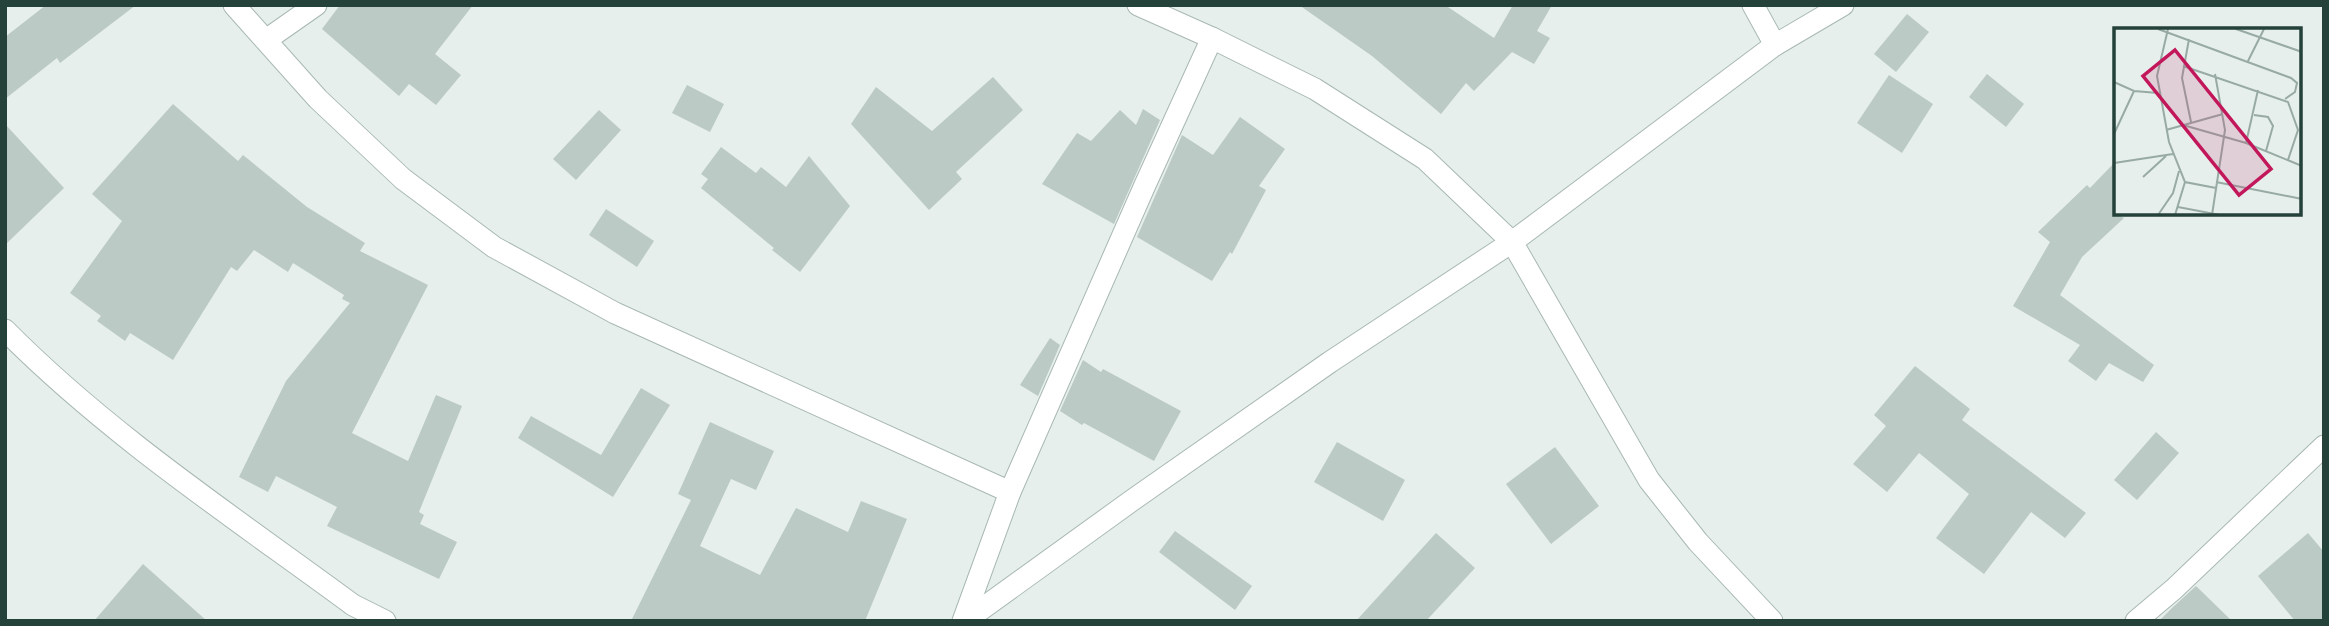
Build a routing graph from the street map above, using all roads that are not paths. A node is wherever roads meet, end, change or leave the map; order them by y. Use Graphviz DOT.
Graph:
graph roads {
  1 [pos="233,5"];
  2 [pos="316,5"];
  3 [pos="1138,5"];
  4 [pos="1753,5"];
  5 [pos="1843,5"];
  6 [pos="1212,38"];
  7 [pos="266,40"];
  8 [pos="1775,46"];
  9 [pos="1512,242"];
  10 [pos="5,330"];
  11 [pos="2324,446"];
  12 [pos="1010,492"];
  13 [pos="347,613"];
  14 [pos="385,621"];
  15 [pos="964,621"];
  16 [pos="1772,621"];
  17 [pos="2136,621"];
  1 -- 7 [label="street"];
  2 -- 7 [label="street"];
  3 -- 6 [label="street"];
  4 -- 8 [label="street"];
  5 -- 8 [label="street"];
  6 -- 9 [label="street"];
  6 -- 12 [label="street"];
  7 -- 12 [label="street"];
  8 -- 9 [label="street"];
  9 -- 15 [label="street"];
  9 -- 16 [label="street"];
  10 -- 13 [label="street"];
  11 -- 17 [label="street"];
  12 -- 15 [label="street"];
  13 -- 14 [label="street"];
}
